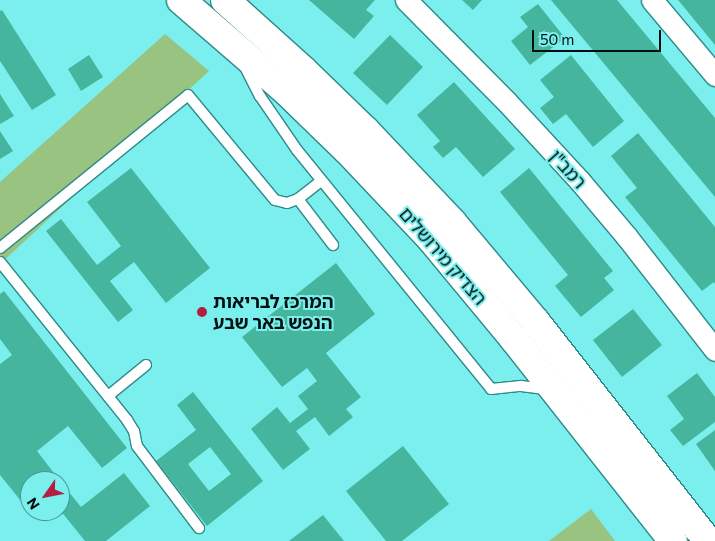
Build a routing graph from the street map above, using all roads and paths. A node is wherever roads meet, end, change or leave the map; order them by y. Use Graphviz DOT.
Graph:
graph roads {
  1 [pos="181,0"];
  2 [pos="224,0"];
  3 [pos="406,0"];
  4 [pos="652,0"];
  5 [pos="233,44"];
  6 [pos="715,76"];
  7 [pos="322,181"];
  8 [pos="298,199"];
  9 [pos="333,245"];
  10 [pos="0,248"];
  11 [pos="0,262"];
  12 [pos="715,350"];
  13 [pos="146,365"];
  14 [pos="554,390"];
  15 [pos="108,396"];
  16 [pos="199,528"];
  17 [pos="673,541"];
  18 [pos="708,541"];
  1 -- 5 [label="main road, הצדיק מירושלים"];
  2 -- 18 [label="main road, הצדיק מירושלים"];
  3 -- 12 [label="street, רמב\"ן"];
  4 -- 6 [label="street"];
  5 -- 7 [label="lane"];
  5 -- 14 [label="main road, הצדיק מירושלים"];
  7 -- 8 [label="lane"];
  7 -- 14 [label="lane"];
  8 -- 9 [label="lane"];
  8 -- 10 [label="lane"];
  11 -- 15 [label="lane"];
  13 -- 15 [label="lane"];
  14 -- 17 [label="main road, הצדיק מירושלים"];
  15 -- 16 [label="lane"];
}
